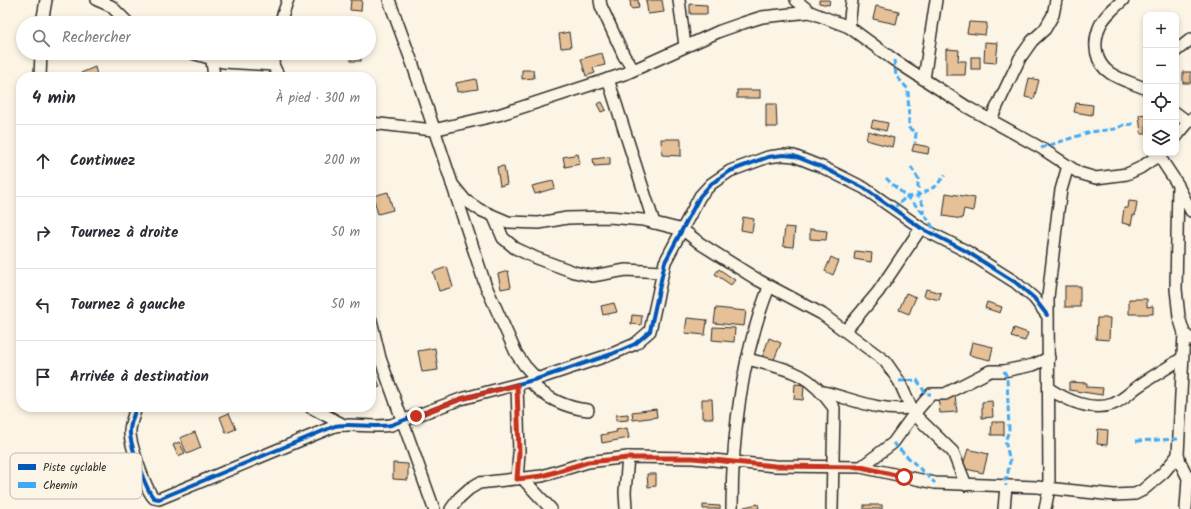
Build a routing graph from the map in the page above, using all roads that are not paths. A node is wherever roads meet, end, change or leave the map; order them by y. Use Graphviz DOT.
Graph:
graph roads {
  1 [pos="46,0"];
  2 [pos="97,0"];
  3 [pos="288,0"];
  4 [pos="389,0"];
  5 [pos="600,0"];
  6 [pos="679,0"];
  7 [pos="796,0"];
  8 [pos="852,0"];
  9 [pos="936,0"];
  10 [pos="1056,0"];
  11 [pos="1123,0"];
  12 [pos="810,12"];
  13 [pos="43,16"];
  14 [pos="121,16"];
  15 [pos="282,16"];
  16 [pos="849,27"];
  17 [pos="1191,39"];
  18 [pos="685,46"];
  19 [pos="1179,49"];
  20 [pos="41,60"];
  21 [pos="212,60"];
  22 [pos="224,60"];
  23 [pos="273,60"];
  24 [pos="272,65"];
  25 [pos="633,69"];
  26 [pos="41,72"];
  27 [pos="214,72"];
  28 [pos="276,72"];
  29 [pos="608,79"];
  30 [pos="924,79"];
  31 [pos="1143,84"];
  32 [pos="1179,116"];
  33 [pos="991,119"];
  34 [pos="1189,121"];
  35 [pos="376,124"];
  36 [pos="433,130"];
  37 [pos="1179,133"];
  38 [pos="1158,156"];
  39 [pos="1161,156"];
  40 [pos="1068,166"];
  41 [pos="452,184"];
  42 [pos="1178,185"];
  43 [pos="1191,211"];
  44 [pos="494,217"];
  45 [pos="654,223"];
  46 [pos="921,228"];
  47 [pos="682,230"];
  48 [pos="662,272"];
  49 [pos="769,287"];
  50 [pos="1047,315"];
  51 [pos="846,330"];
  52 [pos="1187,337"];
  53 [pos="376,341"];
  54 [pos="1049,358"];
  55 [pos="1182,358"];
  56 [pos="747,359"];
  57 [pos="533,380"];
  58 [pos="517,385"];
  59 [pos="1049,389"];
  60 [pos="820,391"];
  61 [pos="588,410"];
  62 [pos="912,411"];
  63 [pos="134,412"];
  64 [pos="319,412"];
  65 [pos="403,422"];
  66 [pos="344,425"];
  67 [pos="135,453"];
  68 [pos="1178,455"];
  69 [pos="628,458"];
  70 [pos="733,462"];
  71 [pos="832,467"];
  72 [pos="861,467"];
  73 [pos="142,473"];
  74 [pos="1190,478"];
  75 [pos="520,479"];
  76 [pos="966,485"];
  77 [pos="1006,486"];
  78 [pos="1049,489"];
  79 [pos="434,509"];
  80 [pos="451,509"];
  81 [pos="551,509"];
  82 [pos="626,509"];
  83 [pos="732,509"];
  84 [pos="832,509"];
  85 [pos="1004,509"];
  86 [pos="1045,509"];
  87 [pos="1186,509"];
  1 -- 13 [label="street"];
  2 -- 14 [label="street"];
  3 -- 15 [label="street"];
  4 -- 36 [label="street"];
  5 -- 25 [label="street"];
  6 -- 18 [label="street"];
  7 -- 12 [label="street"];
  8 -- 16 [label="street"];
  9 -- 30 [label="street"];
  10 -- 33 [label="street"];
  11 -- 31 [label="street"];
  12 -- 16 [label="street"];
  12 -- 18 [label="street"];
  16 -- 30 [label="street"];
  17 -- 19 [label="street"];
  18 -- 25 [label="street"];
  20 -- 26 [label="street"];
  21 -- 27 [label="street"];
  22 -- 24 [label="street"];
  23 -- 24 [label="street"];
  24 -- 28 [label="street"];
  25 -- 29 [label="street"];
  29 -- 36 [label="street"];
  29 -- 45 [label="street"];
  30 -- 33 [label="street"];
  32 -- 34 [label="street"];
  33 -- 40 [label="street"];
  34 -- 37 [label="street"];
  35 -- 36 [label="street"];
  36 -- 41 [label="street"];
  38 -- 40 [label="street"];
  39 -- 42 [label="street"];
  40 -- 50 [label="street"];
  41 -- 44 [label="street"];
  41 -- 57 [label="street"];
  42 -- 43 [label="street"];
  42 -- 52 [label="street"];
  44 -- 45 [label="street"];
  44 -- 48 [label="street"];
  45 -- 47 [label="street"];
  46 -- 47 [label="street"];
  46 -- 50 [label="street"];
  46 -- 51 [label="street"];
  47 -- 48 [label="street"];
  47 -- 49 [label="street"];
  48 -- 57 [label="street"];
  49 -- 51 [label="street"];
  49 -- 56 [label="street"];
  50 -- 54 [label="street"];
  51 -- 62 [label="street"];
  52 -- 55 [label="street"];
  53 -- 65 [label="street"];
  54 -- 59 [label="street"];
  54 -- 62 [label="street"];
  55 -- 59 [label="street"];
  55 -- 68 [label="street"];
  56 -- 60 [label="street"];
  56 -- 70 [label="street"];
  57 -- 58 [label="street"];
  57 -- 61 [label="street"];
  58 -- 65 [label="street"];
  58 -- 75 [label="street"];
  59 -- 78 [label="street"];
  60 -- 62 [label="street"];
  60 -- 71 [label="street"];
  62 -- 72 [label="street"];
  62 -- 76 [label="street"];
  63 -- 67 [label="street"];
  64 -- 66 [label="street"];
  65 -- 66 [label="street"];
  65 -- 79 [label="street"];
  66 -- 73 [label="street"];
  68 -- 74 [label="street"];
  68 -- 78 [label="street"];
  69 -- 70 [label="street"];
  69 -- 75 [label="street"];
  69 -- 82 [label="street"];
  70 -- 71 [label="street"];
  70 -- 83 [label="street"];
  71 -- 72 [label="street"];
  71 -- 84 [label="street"];
  72 -- 76 [label="street"];
  74 -- 87 [label="street"];
  75 -- 80 [label="street"];
  75 -- 81 [label="street"];
  76 -- 77 [label="street"];
  77 -- 78 [label="street"];
  77 -- 85 [label="street"];
  78 -- 86 [label="street"];
}
